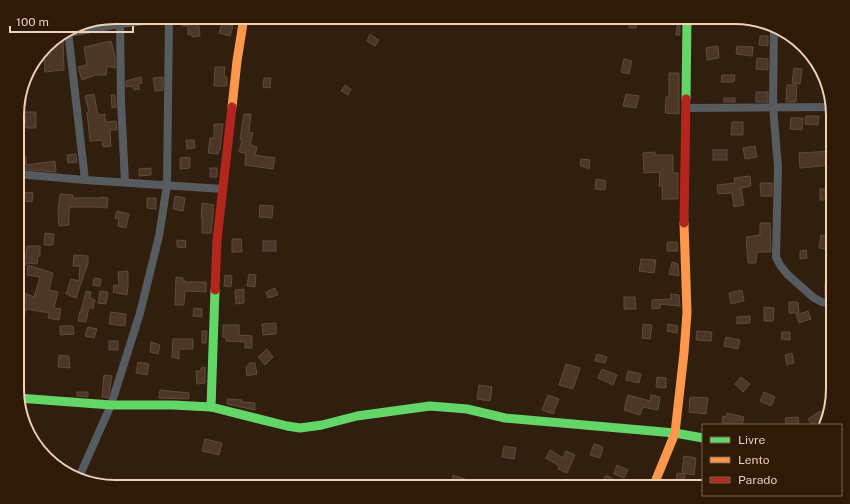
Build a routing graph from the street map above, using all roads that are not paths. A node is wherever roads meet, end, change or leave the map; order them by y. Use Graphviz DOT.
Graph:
graph roads {
  1 [pos="120,24"];
  2 [pos="169,24"];
  3 [pos="243,24"];
  4 [pos="687,24"];
  5 [pos="774,33"];
  6 [pos="69,37"];
  7 [pos="825,105"];
  8 [pos="773,107"];
  9 [pos="686,108"];
  10 [pos="24,175"];
  11 [pos="85,180"];
  12 [pos="125,182"];
  13 [pos="167,185"];
  14 [pos="223,189"];
  15 [pos="826,303"];
  16 [pos="25,399"];
  17 [pos="111,405"];
  18 [pos="210,407"];
  19 [pos="675,433"];
  20 [pos="702,438"];
  21 [pos="81,473"];
  22 [pos="656,480"];
  1 -- 12 [label="street"];
  2 -- 13 [label="street"];
  3 -- 14 [label="street"];
  4 -- 9 [label="street"];
  5 -- 8 [label="street"];
  6 -- 11 [label="street"];
  7 -- 8 [label="street"];
  8 -- 9 [label="street"];
  8 -- 15 [label="street"];
  9 -- 19 [label="street"];
  10 -- 11 [label="street"];
  11 -- 12 [label="street"];
  12 -- 13 [label="street"];
  13 -- 14 [label="street"];
  13 -- 17 [label="street"];
  14 -- 18 [label="street"];
  16 -- 17 [label="street"];
  17 -- 18 [label="street"];
  17 -- 21 [label="street"];
  18 -- 19 [label="street"];
  19 -- 20 [label="street"];
  19 -- 22 [label="street"];
}
